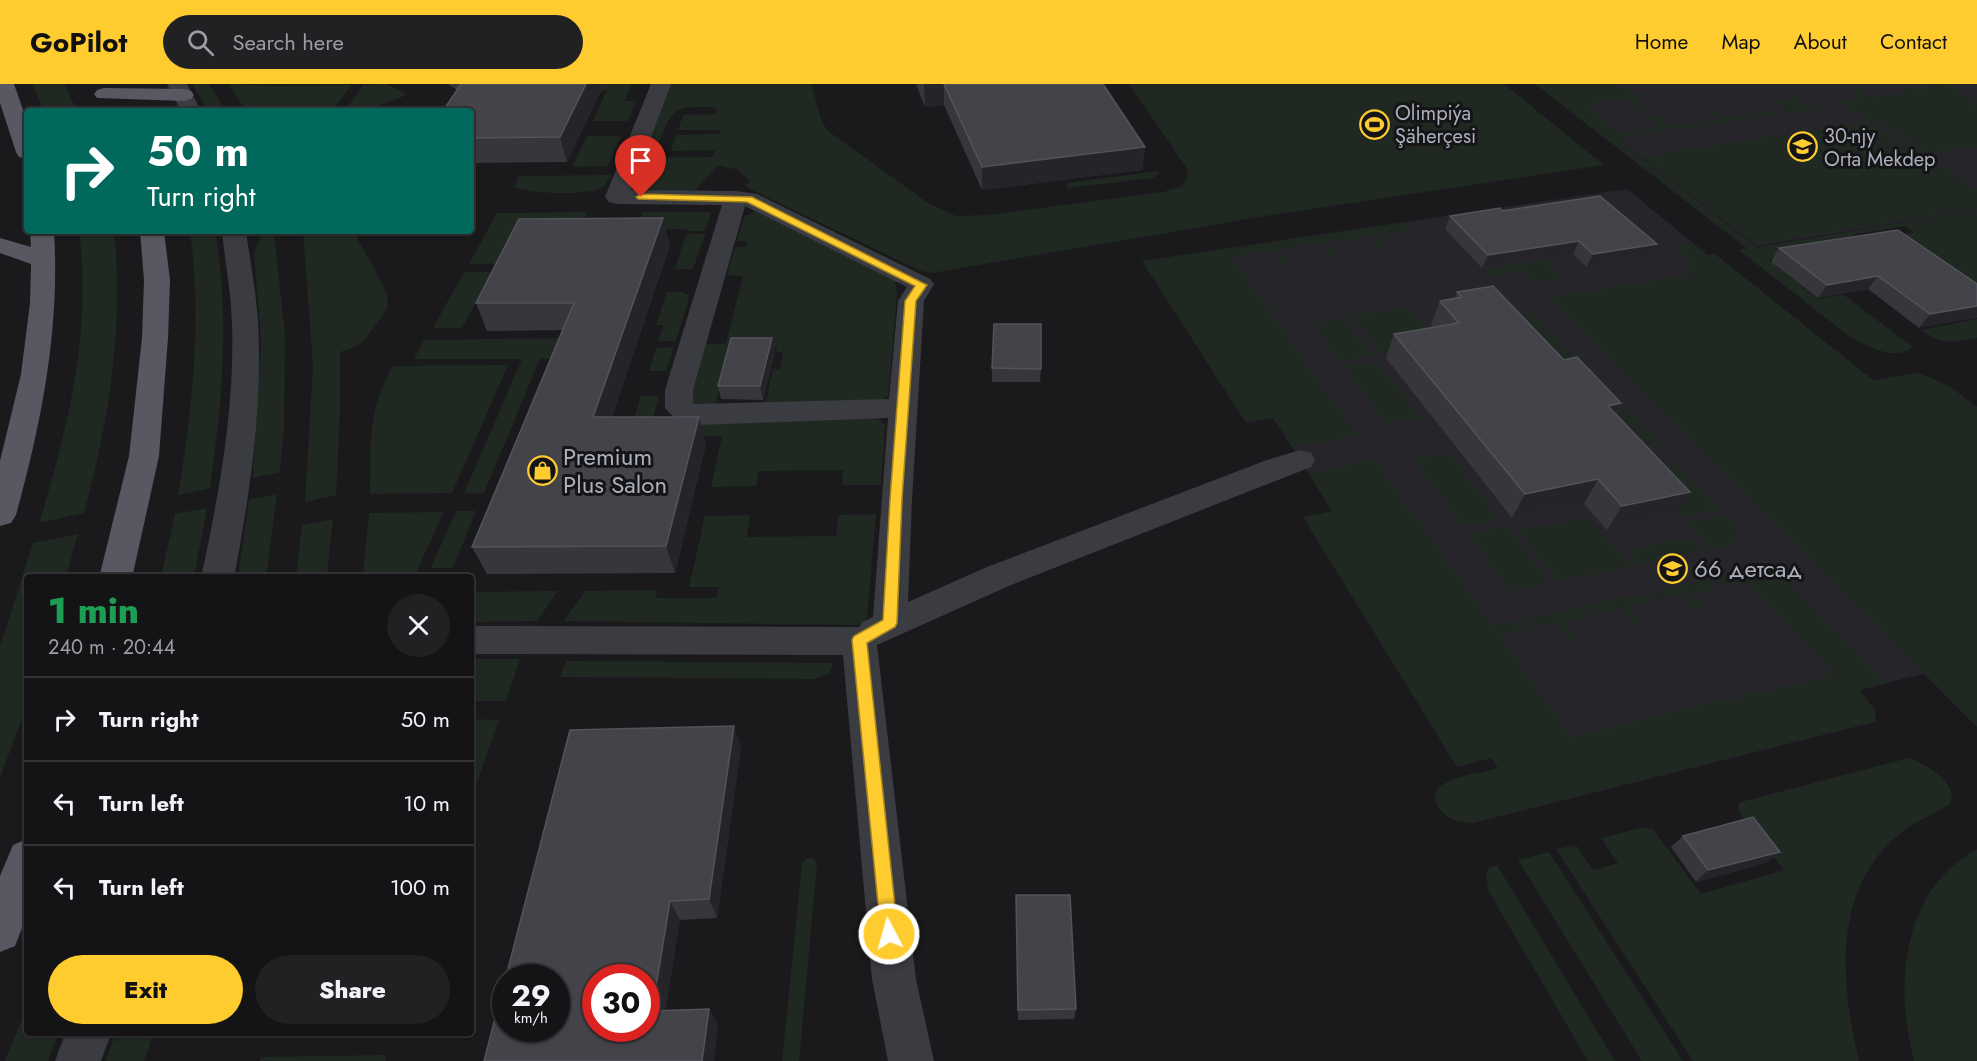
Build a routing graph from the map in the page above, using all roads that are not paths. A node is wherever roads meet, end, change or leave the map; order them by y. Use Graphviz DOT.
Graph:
graph roads {
  1 [pos="4,84"];
  2 [pos="661,84"];
  3 [pos="104,96"];
  4 [pos="184,97"];
  5 [pos="24,143"];
  6 [pos="736,198"];
  7 [pos="42,234"];
  8 [pos="152,234"];
  9 [pos="234,234"];
  10 [pos="0,245"];
  11 [pos="44,260"];
  12 [pos="902,408"];
  13 [pos="1300,460"];
  14 [pos="0,514"];
  15 [pos="116,574"];
  16 [pos="218,574"];
  17 [pos="875,632"];
  18 [pos="474,640"];
  19 [pos="24,866"];
  20 [pos="0,931"];
  21 [pos="87,1036"];
  22 [pos="78,1061"];
  23 [pos="911,1061"];
  1 -- 5 [label="main road"];
  2 -- 6 [label="street"];
  3 -- 4 [label="main road"];
  6 -- 12 [label="street"];
  6 -- 12 [label="street"];
  7 -- 11 [label="main road"];
  8 -- 15 [label="main road"];
  9 -- 16 [label="street"];
  10 -- 11 [label="main road"];
  11 -- 14 [label="main road"];
  12 -- 17 [label="street"];
  13 -- 17 [label="street"];
  17 -- 18 [label="street"];
  17 -- 23 [label="street"];
  19 -- 20 [label="main road"];
  21 -- 22 [label="street"];
}
